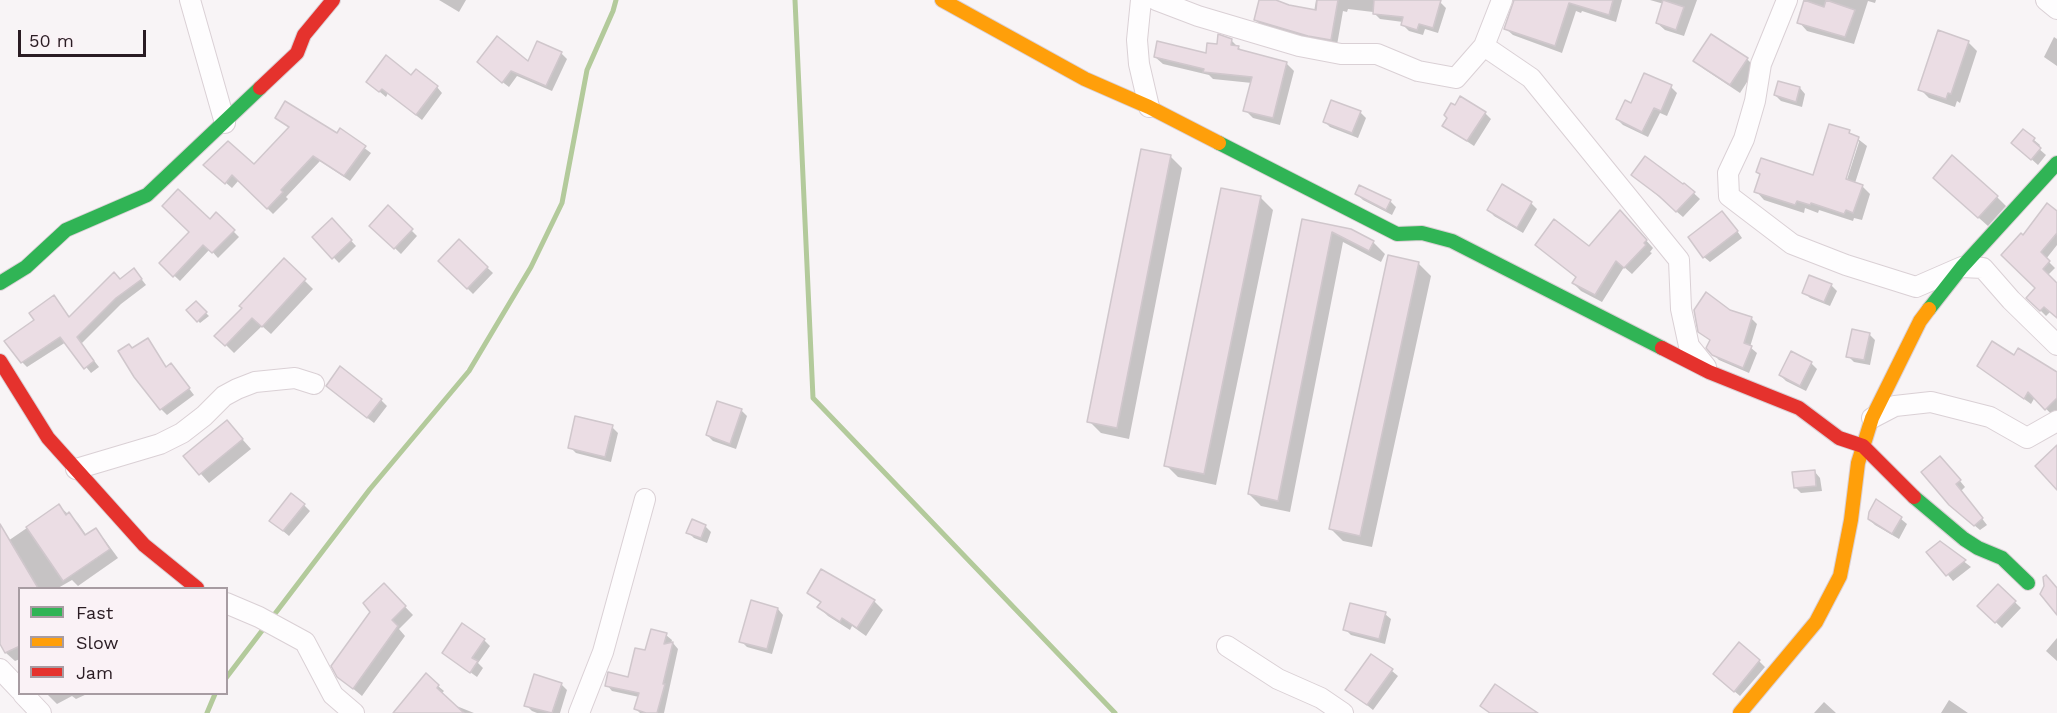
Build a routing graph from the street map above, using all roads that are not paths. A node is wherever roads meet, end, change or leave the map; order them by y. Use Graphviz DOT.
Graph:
graph roads {
  1 [pos="190,0"];
  2 [pos="333,0"];
  3 [pos="942,0"];
  4 [pos="1141,0"];
  5 [pos="1156,0"];
  6 [pos="1502,0"];
  7 [pos="1787,0"];
  8 [pos="2046,0"];
  9 [pos="2057,9"];
  10 [pos="1484,46"];
  11 [pos="1149,107"];
  12 [pos="225,123"];
  13 [pos="2057,163"];
  14 [pos="1962,267"];
  15 [pos="0,283"];
  16 [pos="2057,345"];
  17 [pos="0,361"];
  18 [pos="1709,372"];
  19 [pos="0,376"];
  20 [pos="314,384"];
  21 [pos="1872,418"];
  22 [pos="2057,421"];
  23 [pos="1863,446"];
  24 [pos="76,469"];
  25 [pos="645,499"];
  26 [pos="2028,583"];
  27 [pos="196,587"];
  28 [pos="228,604"];
  29 [pos="1227,646"];
  30 [pos="0,669"];
  31 [pos="18,688"];
  32 [pos="25,695"];
  33 [pos="41,713"];
  34 [pos="354,713"];
  35 [pos="579,713"];
  36 [pos="1343,713"];
  37 [pos="1740,713"];
  1 -- 12 [label="street"];
  2 -- 12 [label="street"];
  3 -- 11 [label="street"];
  4 -- 11 [label="street"];
  5 -- 10 [label="street"];
  6 -- 10 [label="street"];
  7 -- 14 [label="street"];
  8 -- 9 [label="street"];
  10 -- 18 [label="street"];
  11 -- 18 [label="street"];
  12 -- 15 [label="street"];
  13 -- 14 [label="street"];
  14 -- 16 [label="street"];
  14 -- 21 [label="street"];
  17 -- 19 [label="street"];
  17 -- 24 [label="street"];
  18 -- 23 [label="street"];
  20 -- 24 [label="street"];
  21 -- 22 [label="street"];
  21 -- 23 [label="street"];
  23 -- 26 [label="street"];
  23 -- 37 [label="street"];
  24 -- 27 [label="street"];
  25 -- 35 [label="street"];
  28 -- 34 [label="street"];
  29 -- 36 [label="street"];
  30 -- 31 [label="street"];
  32 -- 33 [label="street"];
}
